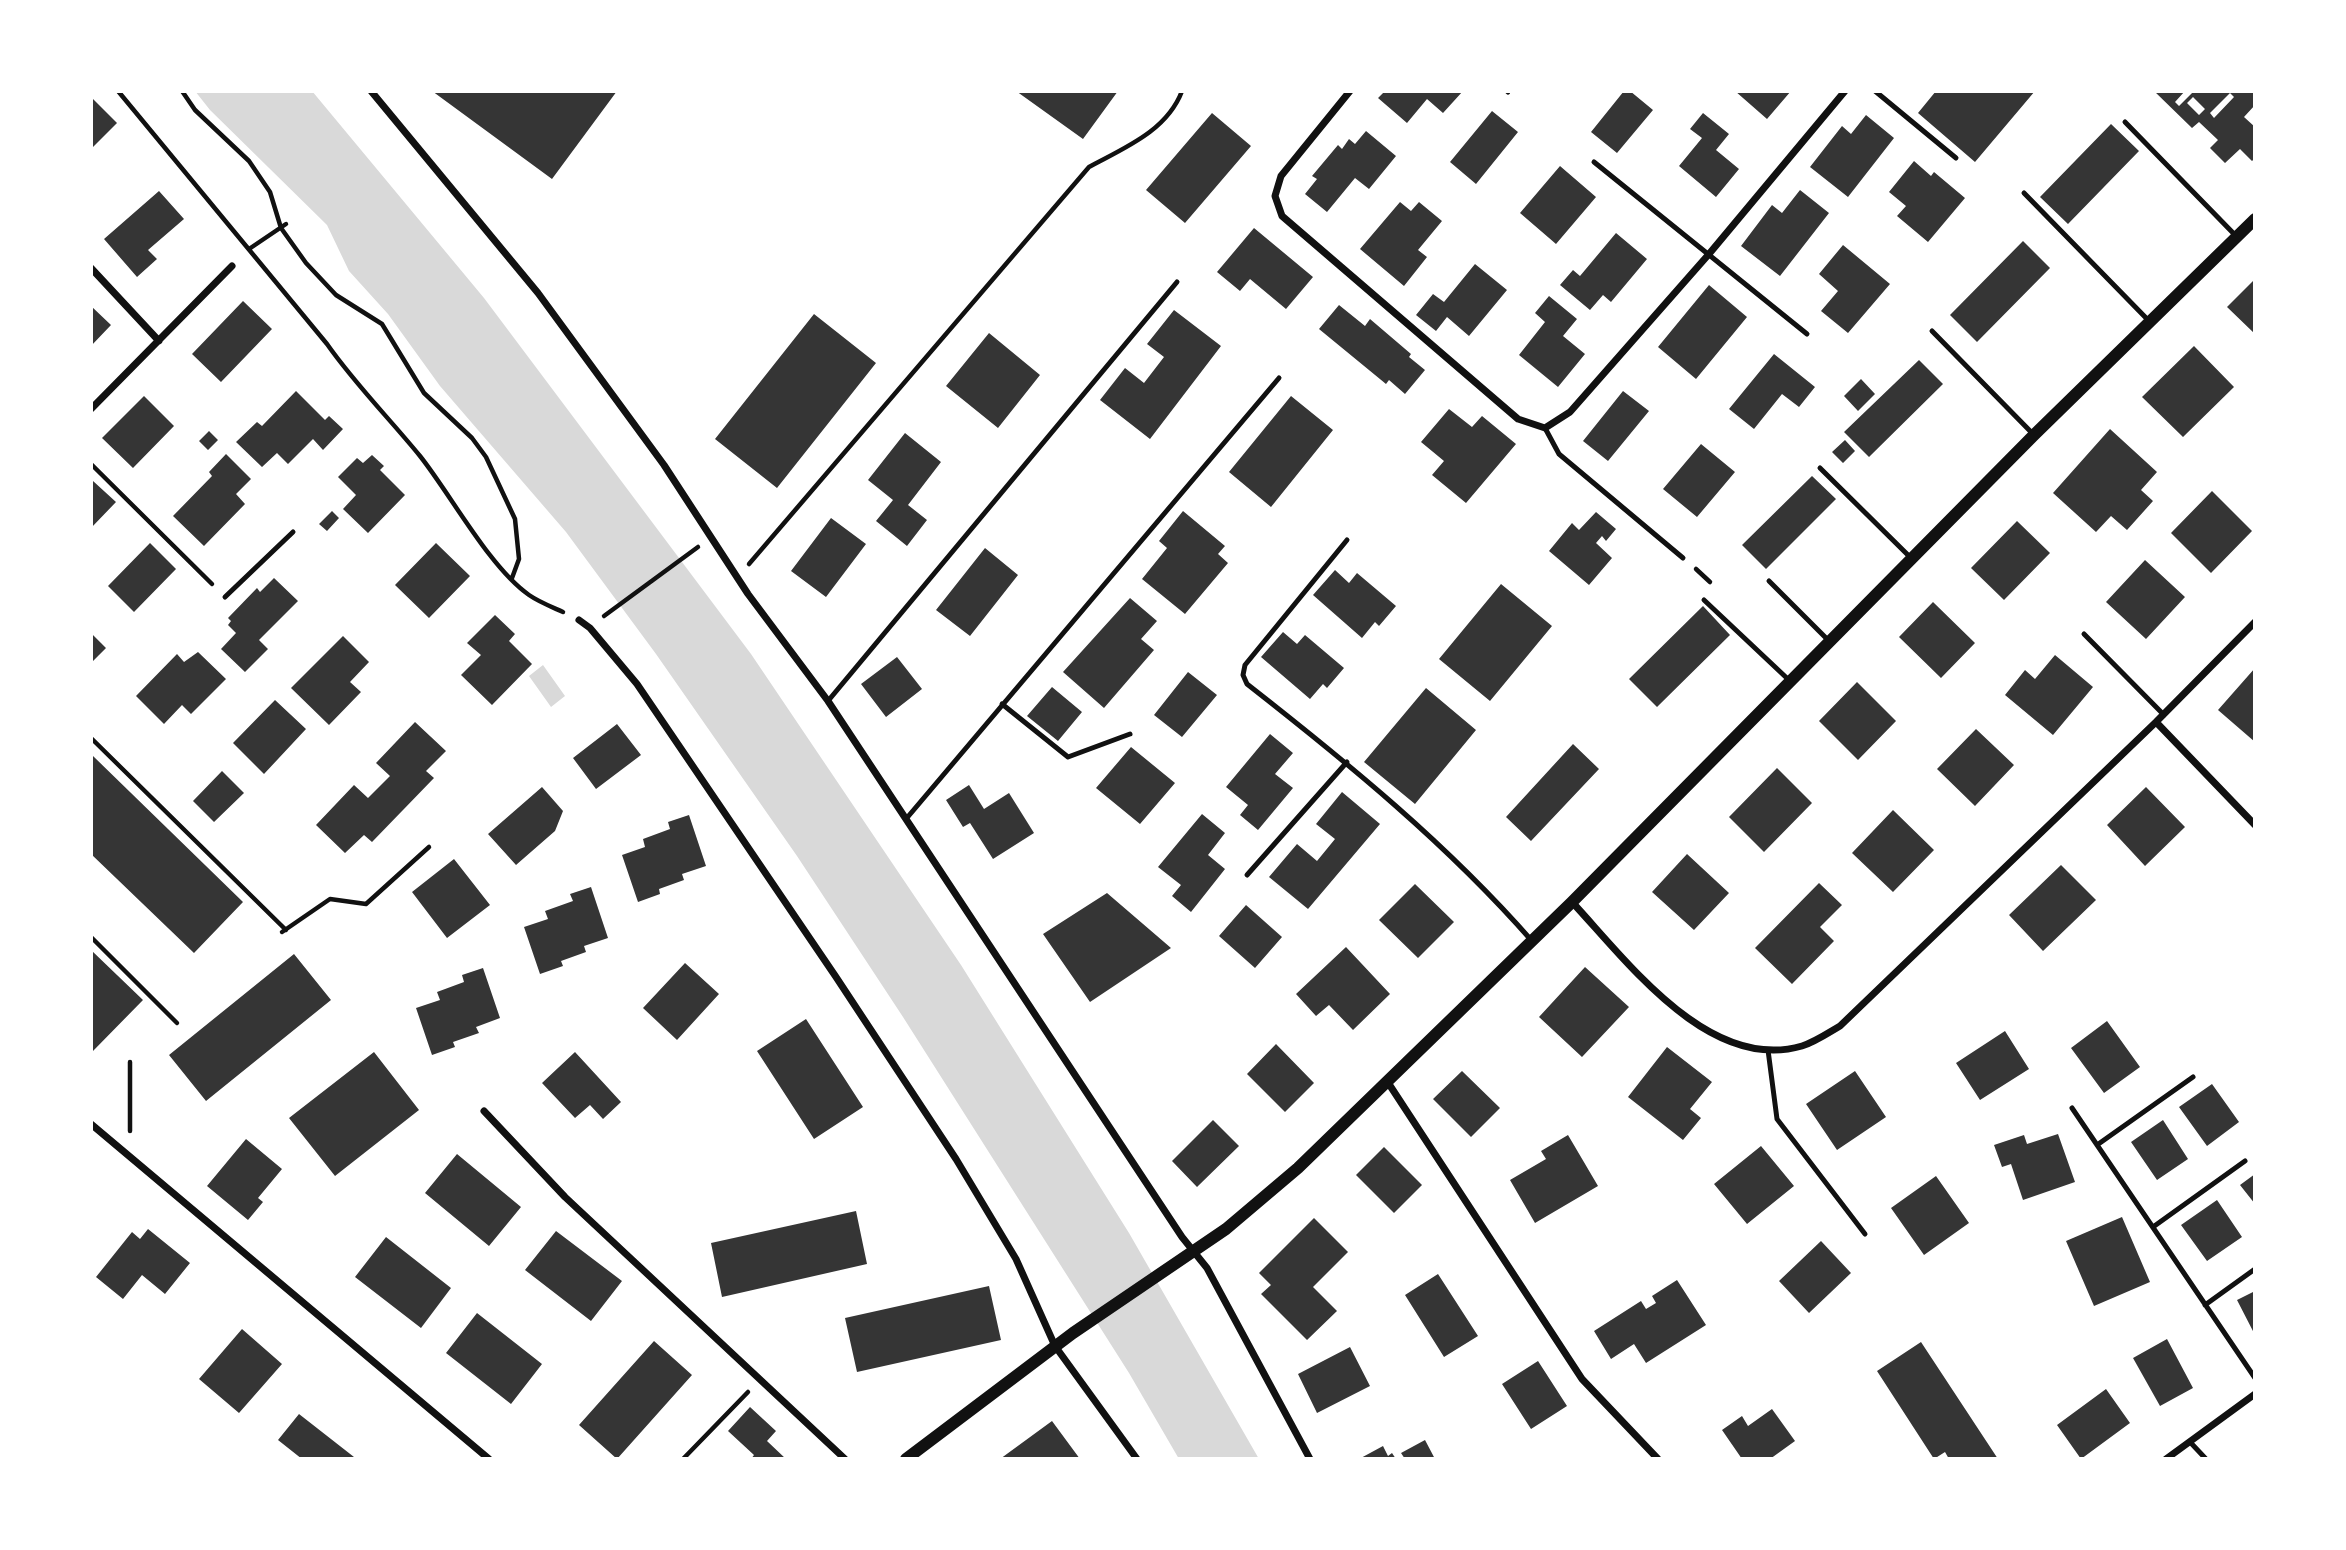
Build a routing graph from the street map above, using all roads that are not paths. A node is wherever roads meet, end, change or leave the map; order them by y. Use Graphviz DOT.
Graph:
graph roads {
  1 [pos="371,91"];
  2 [pos="1350,91"];
  3 [pos="1845,91"];
  4 [pos="1875,91"];
  5 [pos="2124,122"];
  6 [pos="1956,158"];
  7 [pos="1594,162"];
  8 [pos="2024,193"];
  9 [pos="2255,219"];
  10 [pos="2237,237"];
  11 [pos="1709,254"];
  12 [pos="232,266"];
  13 [pos="91,268"];
  14 [pos="1177,282"];
  15 [pos="2149,321"];
  16 [pos="1932,331"];
  17 [pos="1807,334"];
  18 [pos="159,341"];
  19 [pos="1279,378"];
  20 [pos="91,409"];
  21 [pos="1545,428"];
  22 [pos="2034,435"];
  23 [pos="1820,468"];
  24 [pos="293,532"];
  25 [pos="1347,540"];
  26 [pos="1683,558"];
  27 [pos="1912,559"];
  28 [pos="1769,581"];
  29 [pos="225,597"];
  30 [pos="1704,600"];
  31 [pos="579,620"];
  32 [pos="2255,622"];
  33 [pos="2084,634"];
  34 [pos="1830,642"];
  35 [pos="1791,682"];
  36 [pos="828,701"];
  37 [pos="1002,704"];
  38 [pos="2164,715"];
  39 [pos="2156,722"];
  40 [pos="1130,734"];
  41 [pos="1347,762"];
  42 [pos="906,819"];
  43 [pos="2255,825"];
  44 [pos="1247,875"];
  45 [pos="1572,902"];
  46 [pos="1532,941"];
  47 [pos="1768,1050"];
  48 [pos="2193,1077"];
  49 [pos="1387,1081"];
  50 [pos="2072,1108"];
  51 [pos="484,1111"];
  52 [pos="91,1124"];
  53 [pos="2097,1145"];
  54 [pos="2245,1161"];
  55 [pos="2153,1227"];
  56 [pos="1864,1234"];
  57 [pos="1194,1251"];
  58 [pos="2255,1269"];
  59 [pos="2205,1305"];
  60 [pos="1055,1346"];
  61 [pos="2255,1378"];
  62 [pos="2255,1394"];
  63 [pos="2190,1442"];
  64 [pos="489,1459"];
  65 [pos="845,1459"];
  66 [pos="906,1459"];
  67 [pos="1137,1459"];
  68 [pos="1310,1459"];
  69 [pos="1658,1459"];
  70 [pos="2165,1459"];
  71 [pos="2206,1459"];
  1 -- 36 [label="street"];
  2 -- 21 [label="street"];
  3 -- 11 [label="street"];
  4 -- 6 [label="lane"];
  5 -- 10 [label="lane"];
  7 -- 11 [label="lane"];
  8 -- 15 [label="lane"];
  9 -- 10 [label="street"];
  10 -- 15 [label="street"];
  11 -- 17 [label="lane"];
  11 -- 21 [label="street"];
  12 -- 18 [label="street"];
  13 -- 18 [label="street"];
  14 -- 36 [label="lane"];
  15 -- 22 [label="street"];
  16 -- 22 [label="lane"];
  18 -- 20 [label="street"];
  19 -- 37 [label="lane"];
  21 -- 26 [label="lane"];
  22 -- 27 [label="street"];
  23 -- 27 [label="lane"];
  24 -- 29 [label="lane"];
  25 -- 41 [label="lane"];
  27 -- 34 [label="street"];
  28 -- 34 [label="lane"];
  30 -- 35 [label="lane"];
  31 -- 60 [label="street"];
  32 -- 38 [label="street"];
  33 -- 38 [label="lane"];
  34 -- 35 [label="street"];
  35 -- 45 [label="street"];
  36 -- 42 [label="street"];
  37 -- 40 [label="lane"];
  37 -- 42 [label="lane"];
  38 -- 39 [label="street"];
  39 -- 43 [label="street"];
  39 -- 47 [label="street"];
  41 -- 44 [label="lane"];
  41 -- 46 [label="lane"];
  42 -- 57 [label="street"];
  45 -- 46 [label="street"];
  45 -- 47 [label="street"];
  46 -- 49 [label="street"];
  47 -- 56 [label="lane"];
  48 -- 53 [label="lane"];
  49 -- 57 [label="street"];
  49 -- 69 [label="street"];
  50 -- 53 [label="lane"];
  51 -- 65 [label="street"];
  52 -- 64 [label="street"];
  53 -- 55 [label="lane"];
  54 -- 55 [label="lane"];
  55 -- 59 [label="lane"];
  57 -- 60 [label="street"];
  57 -- 68 [label="street"];
  58 -- 59 [label="lane"];
  59 -- 61 [label="lane"];
  60 -- 66 [label="street"];
  60 -- 67 [label="street"];
  62 -- 63 [label="street"];
  63 -- 70 [label="street"];
  63 -- 71 [label="lane"];
}
